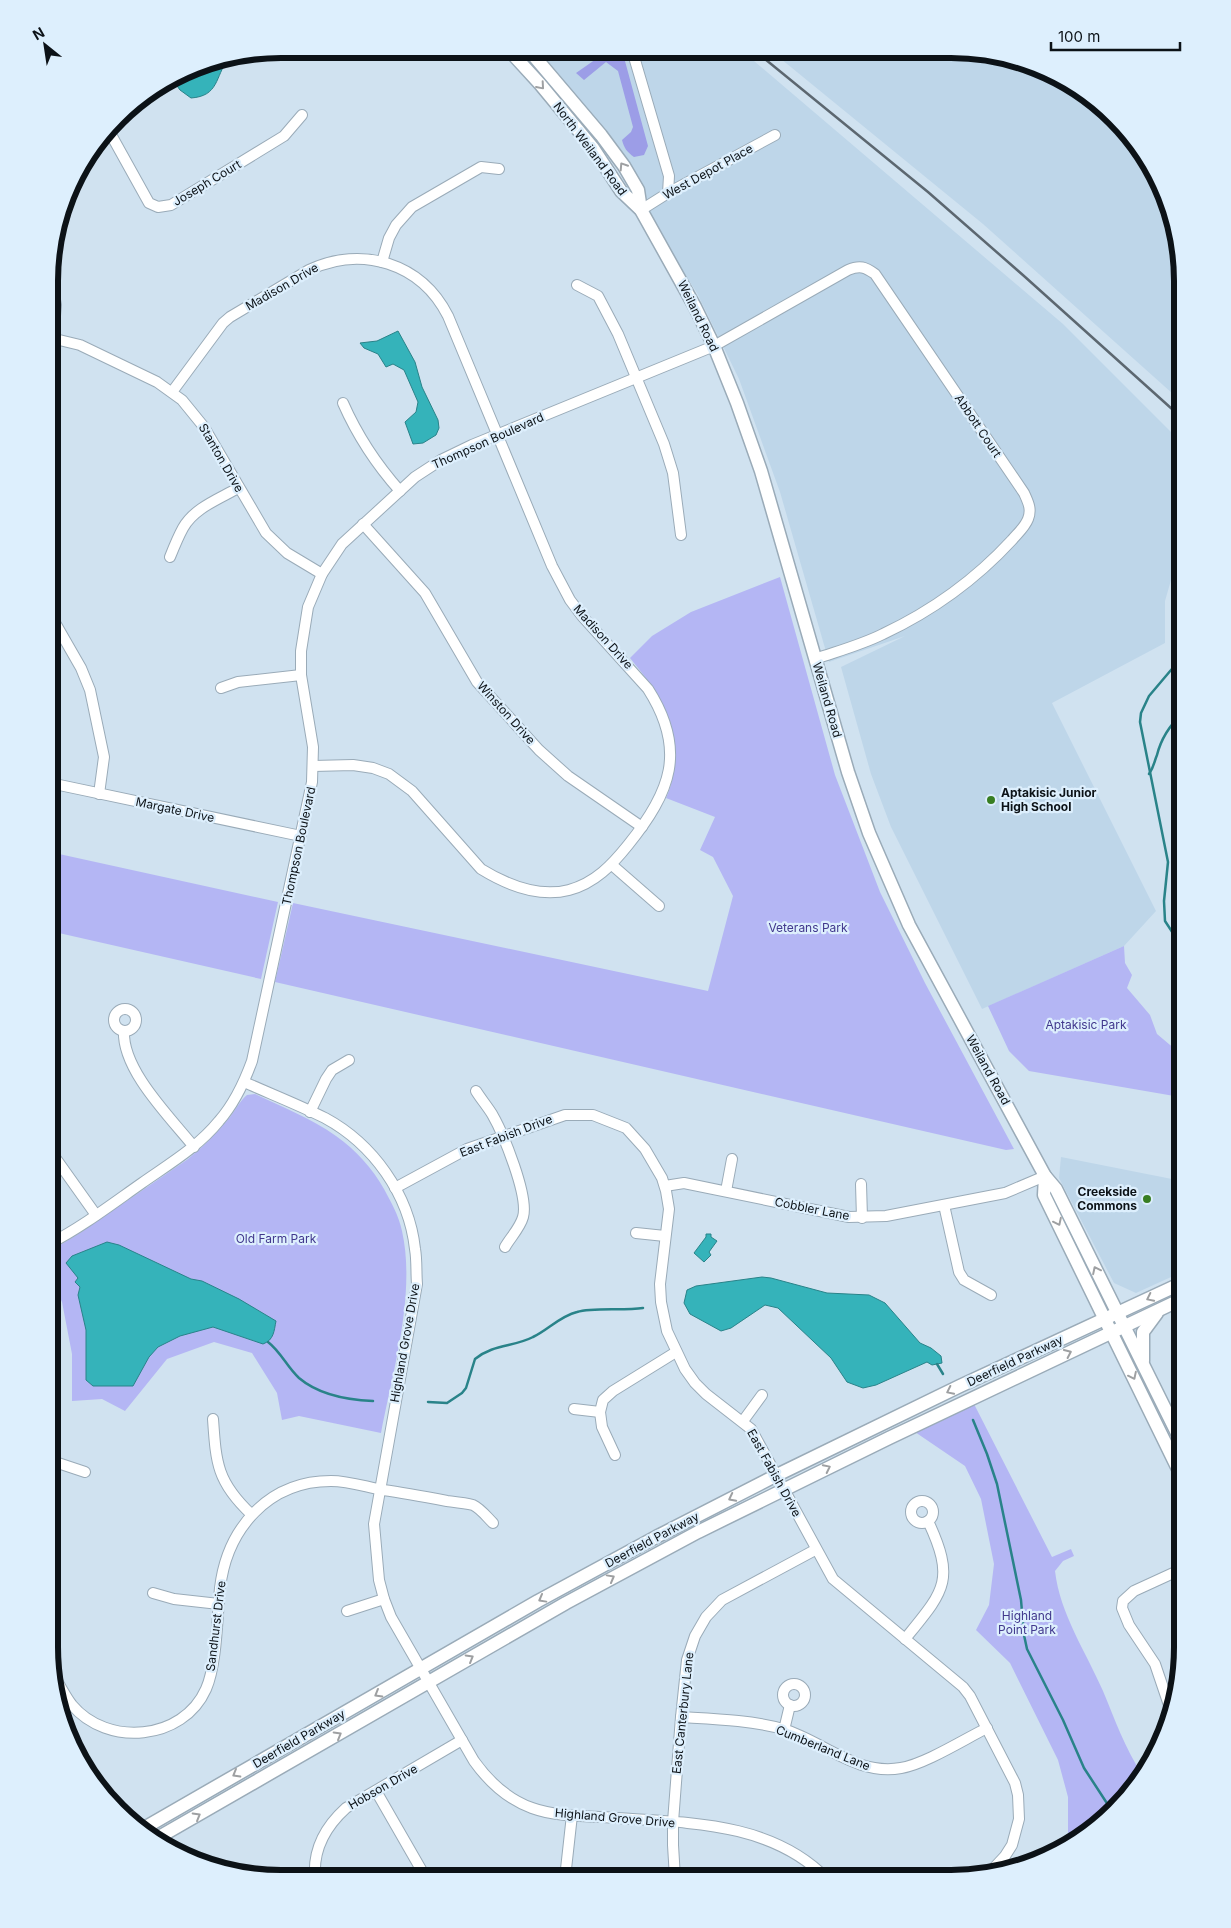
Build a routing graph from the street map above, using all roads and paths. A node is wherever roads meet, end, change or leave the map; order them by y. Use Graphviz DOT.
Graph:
graph roads {
  1 [pos="516,58"];
  2 [pos="535,58"];
  3 [pos="634,58"];
  4 [pos="302,115"];
  5 [pos="775,135"];
  6 [pos="112,136"];
  7 [pos="499,169"];
  8 [pos="668,193"];
  9 [pos="641,210"];
  10 [pos="382,262"];
  11 [pos="577,285"];
  12 [pos="58,340"];
  13 [pos="714,346"];
  14 [pos="637,378"];
  15 [pos="172,392"];
  16 [pos="343,403"];
  17 [pos="498,434"];
  18 [pos="238,488"];
  19 [pos="400,490"];
  20 [pos="363,524"];
  21 [pos="681,535"];
  22 [pos="170,557"];
  23 [pos="322,574"];
  24 [pos="58,628"];
  25 [pos="815,659"];
  26 [pos="301,675"];
  27 [pos="221,688"];
  28 [pos="313,766"];
  29 [pos="58,785"];
  30 [pos="99,794"];
  31 [pos="642,827"];
  32 [pos="301,836"];
  33 [pos="612,865"];
  34 [pos="659,906"];
  35 [pos="124,1031"];
  36 [pos="349,1060"];
  37 [pos="244,1082"];
  38 [pos="476,1091"];
  39 [pos="310,1112"];
  40 [pos="502,1137"];
  41 [pos="194,1147"];
  42 [pos="732,1159"];
  43 [pos="58,1160"];
  44 [pos="1045,1176"];
  45 [pos="861,1184"];
  46 [pos="665,1186"];
  47 [pos="395,1188"];
  48 [pos="726,1191"];
  49 [pos="944,1205"];
  50 [pos="96,1215"];
  51 [pos="862,1218"];
  52 [pos="636,1233"];
  53 [pos="665,1236"];
  54 [pos="58,1238"];
  55 [pos="504,1247"];
  56 [pos="1174,1287"];
  57 [pos="992,1295"];
  58 [pos="1174,1303"];
  59 [pos="1163,1308"];
  60 [pos="1118,1314"];
  61 [pos="1106,1319"];
  62 [pos="1123,1326"];
  63 [pos="1111,1332"];
  64 [pos="676,1352"];
  65 [pos="1143,1366"];
  66 [pos="762,1395"];
  67 [pos="574,1409"];
  68 [pos="600,1412"];
  69 [pos="213,1419"];
  70 [pos="743,1421"];
  71 [pos="1174,1427"];
  72 [pos="615,1455"];
  73 [pos="1174,1461"];
  74 [pos="58,1463"];
  75 [pos="85,1472"];
  76 [pos="775,1476"];
  77 [pos="379,1489"];
  78 [pos="784,1489"];
  79 [pos="251,1514"];
  80 [pos="928,1521"];
  81 [pos="493,1523"];
  82 [pos="815,1550"];
  83 [pos="1174,1573"];
  84 [pos="153,1593"];
  85 [pos="384,1599"];
  86 [pos="219,1604"];
  87 [pos="347,1612"];
  88 [pos="905,1639"];
  89 [pos="420,1670"];
  90 [pos="427,1682"];
  91 [pos="61,1688"];
  92 [pos="1167,1700"];
  93 [pos="790,1705"];
  94 [pos="681,1717"];
  95 [pos="987,1728"];
  96 [pos="784,1730"];
  97 [pos="462,1740"];
  98 [pos="376,1791"];
  99 [pos="572,1816"];
  100 [pos="673,1822"];
  101 [pos="148,1826"];
  102 [pos="161,1836"];
  103 [pos="996,1866"];
  104 [pos="315,1870"];
  105 [pos="421,1870"];
  106 [pos="566,1870"];
  107 [pos="675,1870"];
  108 [pos="816,1870"];
  1 -- 9 [label="main road, North Weiland Road, one-way"];
  9 -- 2 [label="main road, North Weiland Road, one-way"];
  3 -- 8 [label="street"];
  4 -- 6 [label="street, Joseph Court"];
  5 -- 8 [label="street, West Depot Place"];
  7 -- 10 [label="street"];
  8 -- 9 [label="street, West Depot Place"];
  9 -- 13 [label="main road, Weiland Road"];
  10 -- 15 [label="street, Madison Drive"];
  10 -- 17 [label="street, Madison Drive"];
  11 -- 14 [label="street"];
  12 -- 15 [label="street, Stanton Drive"];
  13 -- 14 [label="street, Thompson Boulevard"];
  13 -- 25 [label="main road, Weiland Road"];
  13 -- 25 [label="street, Abbott Court"];
  14 -- 17 [label="street, Thompson Boulevard"];
  14 -- 21 [label="street"];
  15 -- 18 [label="street, Stanton Drive"];
  16 -- 19 [label="street"];
  17 -- 19 [label="street, Thompson Boulevard"];
  17 -- 31 [label="street, Madison Drive"];
  18 -- 22 [label="street"];
  18 -- 23 [label="street, Stanton Drive"];
  19 -- 20 [label="street, Thompson Boulevard"];
  20 -- 23 [label="street, Thompson Boulevard"];
  20 -- 31 [label="street, Winston Drive"];
  23 -- 26 [label="street, Thompson Boulevard"];
  24 -- 30 [label="street"];
  25 -- 44 [label="main road, Weiland Road"];
  26 -- 27 [label="street"];
  26 -- 28 [label="street, Thompson Boulevard"];
  28 -- 32 [label="street, Thompson Boulevard"];
  28 -- 33 [label="street, Madison Drive"];
  29 -- 30 [label="street, Margate Drive"];
  30 -- 32 [label="street, Margate Drive"];
  31 -- 33 [label="street, Madison Drive"];
  32 -- 37 [label="street, Thompson Boulevard"];
  33 -- 34 [label="street"];
  35 -- 41 [label="street"];
  36 -- 39 [label="street"];
  37 -- 39 [label="street, Highland Grove Drive"];
  37 -- 41 [label="street, Thompson Boulevard"];
  38 -- 40 [label="street"];
  39 -- 47 [label="street, Highland Grove Drive"];
  40 -- 46 [label="street, East Fabish Drive"];
  40 -- 47 [label="street, East Fabish Drive"];
  40 -- 55 [label="street"];
  41 -- 50 [label="street, Thompson Boulevard"];
  42 -- 48 [label="street"];
  43 -- 50 [label="street"];
  44 -- 49 [label="street, Cobbler Lane"];
  60 -- 44 [label="main road, Weiland Road, one-way"];
  44 -- 61 [label="main road, Weiland Road, one-way"];
  45 -- 51 [label="street"];
  46 -- 48 [label="street, Cobbler Lane"];
  46 -- 53 [label="street, East Fabish Drive"];
  47 -- 77 [label="street, Highland Grove Drive"];
  48 -- 51 [label="street, Cobbler Lane"];
  49 -- 51 [label="street, Cobbler Lane"];
  49 -- 57 [label="street"];
  50 -- 54 [label="street, Thompson Boulevard"];
  52 -- 53 [label="street"];
  53 -- 64 [label="street, East Fabish Drive"];
  56 -- 60 [label="main road, Deerfield Parkway, one-way"];
  58 -- 59 [label="main road, Deerfield Parkway"];
  59 -- 62 [label="main road, Deerfield Parkway"];
  59 -- 65 [label="main road"];
  60 -- 61 [label="main road, Deerfield Parkway"];
  60 -- 62 [label="main road, Weiland Road"];
  61 -- 63 [label="main road, Weiland Road"];
  61 -- 76 [label="main road, Deerfield Parkway, one-way"];
  62 -- 63 [label="main road, Deerfield Parkway"];
  62 -- 65 [label="main road, Weiland Road"];
  63 -- 73 [label="main road, Weiland Road, one-way"];
  78 -- 63 [label="main road, Deerfield Parkway, one-way"];
  64 -- 68 [label="street"];
  64 -- 70 [label="street, East Fabish Drive"];
  65 -- 71 [label="main road, Weiland Road"];
  66 -- 70 [label="street"];
  67 -- 68 [label="street"];
  68 -- 72 [label="street"];
  69 -- 79 [label="street"];
  70 -- 76 [label="street, East Fabish Drive"];
  74 -- 75 [label="street"];
  76 -- 78 [label="street, East Fabish Drive"];
  76 -- 89 [label="main road, Deerfield Parkway, one-way"];
  77 -- 79 [label="street, Sandhurst Drive"];
  77 -- 81 [label="street, Sandhurst Drive"];
  77 -- 85 [label="street, Highland Grove Drive"];
  78 -- 82 [label="street, East Fabish Drive"];
  90 -- 78 [label="main road, Deerfield Parkway, one-way"];
  79 -- 86 [label="street, Sandhurst Drive"];
  80 -- 88 [label="street"];
  82 -- 88 [label="street, East Fabish Drive"];
  82 -- 94 [label="street, East Canterbury Lane"];
  83 -- 92 [label="street"];
  84 -- 86 [label="street"];
  85 -- 87 [label="street"];
  85 -- 89 [label="street, Highland Grove Drive"];
  86 -- 91 [label="street, Sandhurst Drive"];
  88 -- 95 [label="street, East Fabish Drive"];
  89 -- 90 [label="street, Highland Grove Drive"];
  89 -- 101 [label="main road, Deerfield Parkway, one-way"];
  90 -- 97 [label="street, Highland Grove Drive"];
  102 -- 90 [label="main road, Deerfield Parkway, one-way"];
  93 -- 96 [label="street"];
  94 -- 96 [label="street, Cumberland Lane"];
  94 -- 100 [label="street, East Canterbury Lane"];
  95 -- 96 [label="street, Cumberland Lane"];
  95 -- 103 [label="street, East Fabish Drive"];
  97 -- 98 [label="street, Hobson Drive"];
  97 -- 99 [label="street, Highland Grove Drive"];
  98 -- 104 [label="street, Hobson Drive"];
  98 -- 105 [label="street"];
  99 -- 100 [label="street, Highland Grove Drive"];
  99 -- 106 [label="street"];
  100 -- 107 [label="street, East Canterbury Lane"];
  100 -- 108 [label="street, Highland Grove Drive"];
}
